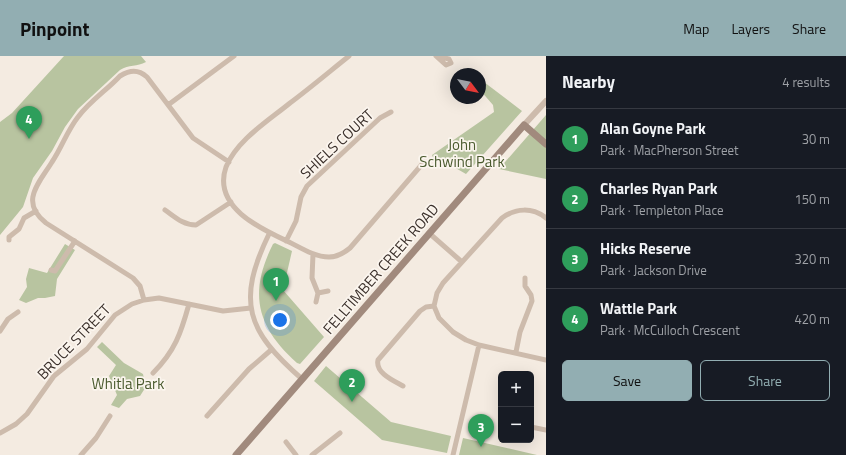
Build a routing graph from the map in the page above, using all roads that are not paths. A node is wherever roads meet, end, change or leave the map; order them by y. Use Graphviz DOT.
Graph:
graph roads {
  1 [pos="234,56"];
  2 [pos="349,56"];
  3 [pos="546,101"];
  4 [pos="168,104"];
  5 [pos="391,112"];
  6 [pos="524,125"];
  7 [pos="546,144"];
  8 [pos="229,162"];
  9 [pos="424,162"];
  10 [pos="231,202"];
  11 [pos="165,210"];
  12 [pos="36,211"];
  13 [pos="546,218"];
  14 [pos="429,233"];
  15 [pos="269,234"];
  16 [pos="9,240"];
  17 [pos="75,241"];
  18 [pos="286,241"];
  19 [pos="313,254"];
  20 [pos="462,262"];
  21 [pos="52,270"];
  22 [pos="525,278"];
  23 [pos="328,291"];
  24 [pos="318,293"];
  25 [pos="144,300"];
  26 [pos="316,302"];
  27 [pos="189,304"];
  28 [pos="434,306"];
  29 [pos="251,308"];
  30 [pos="18,312"];
  31 [pos="0,331"];
  32 [pos="480,345"];
  33 [pos="271,350"];
  34 [pos="516,352"];
  35 [pos="546,360"];
  36 [pos="153,373"];
  37 [pos="302,379"];
  38 [pos="404,386"];
  39 [pos="110,416"];
  40 [pos="207,416"];
  41 [pos="534,428"];
  42 [pos="546,430"];
  43 [pos="340,432"];
  44 [pos="0,433"];
  45 [pos="286,442"];
  46 [pos="81,455"];
  47 [pos="236,455"];
  48 [pos="296,455"];
  49 [pos="312,455"];
  50 [pos="453,455"];
  1 -- 4 [label="street"];
  2 -- 8 [label="street"];
  3 -- 6 [label="street, FELLTIMBER CREEK ROAD"];
  4 -- 8 [label="street"];
  4 -- 12 [label="street"];
  5 -- 18 [label="street, SHIELS COURT"];
  6 -- 7 [label="main road"];
  6 -- 14 [label="main road, FELLTIMBER CREEK ROAD"];
  8 -- 10 [label="street"];
  9 -- 19 [label="street"];
  10 -- 11 [label="street"];
  10 -- 15 [label="street"];
  12 -- 16 [label="street"];
  12 -- 17 [label="street"];
  13 -- 20 [label="street"];
  14 -- 20 [label="street"];
  14 -- 37 [label="main road, FELLTIMBER CREEK ROAD"];
  15 -- 18 [label="street"];
  15 -- 29 [label="street"];
  17 -- 21 [label="street"];
  17 -- 25 [label="street"];
  18 -- 19 [label="street"];
  19 -- 24 [label="street"];
  20 -- 28 [label="street"];
  22 -- 34 [label="street"];
  23 -- 24 [label="street"];
  24 -- 26 [label="street"];
  25 -- 27 [label="street, BRUCE STREET"];
  25 -- 44 [label="street, BRUCE STREET"];
  27 -- 29 [label="street, BRUCE STREET"];
  27 -- 36 [label="street"];
  28 -- 32 [label="street"];
  28 -- 38 [label="street"];
  29 -- 33 [label="street"];
  30 -- 31 [label="street"];
  32 -- 34 [label="street"];
  32 -- 50 [label="street"];
  33 -- 37 [label="street"];
  33 -- 40 [label="street"];
  34 -- 35 [label="street"];
  37 -- 47 [label="main road, FELLTIMBER CREEK ROAD"];
  39 -- 46 [label="street"];
  41 -- 42 [label="street"];
  43 -- 49 [label="street"];
  45 -- 48 [label="street"];
}
